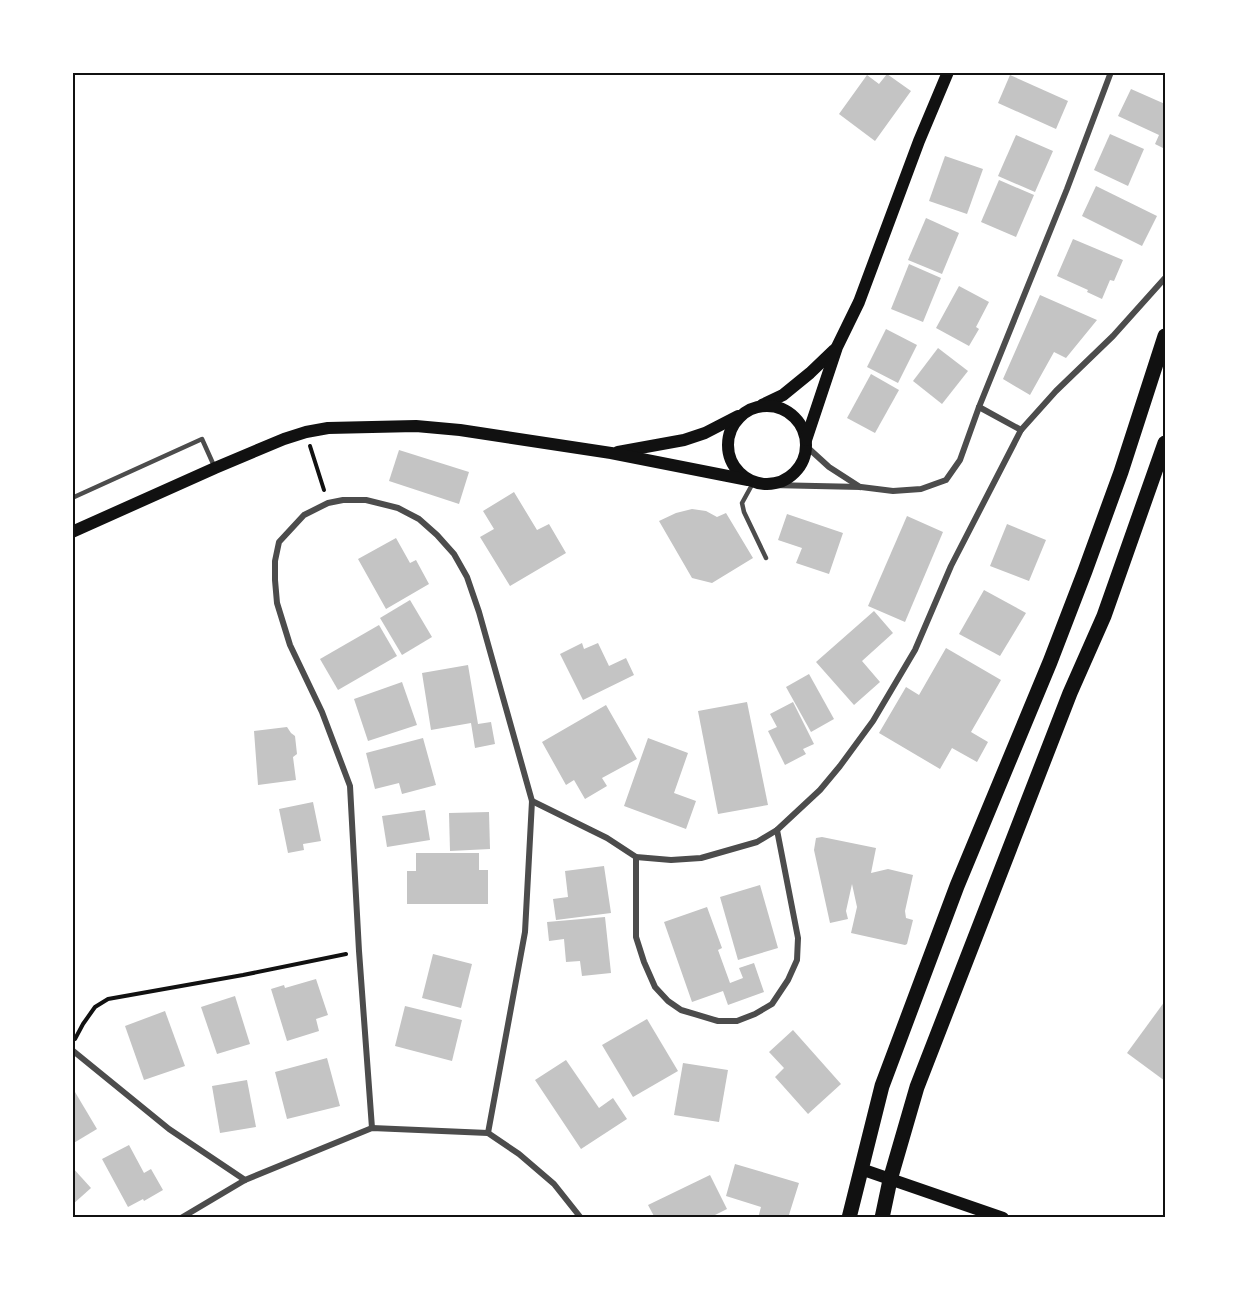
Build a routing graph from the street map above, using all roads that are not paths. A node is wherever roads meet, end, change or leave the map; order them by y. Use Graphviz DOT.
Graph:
graph roads {
  1 [pos="948,72"];
  2 [pos="1111,72"];
  3 [pos="1165,278"];
  4 [pos="1165,336"];
  5 [pos="837,347"];
  6 [pos="979,406"];
  7 [pos="758,407"];
  8 [pos="746,412"];
  9 [pos="1021,430"];
  10 [pos="806,443"];
  11 [pos="1165,443"];
  12 [pos="611,453"];
  13 [pos="214,468"];
  14 [pos="750,481"];
  15 [pos="770,485"];
  16 [pos="861,487"];
  17 [pos="72,498"];
  18 [pos="72,532"];
  19 [pos="766,558"];
  20 [pos="532,801"];
  21 [pos="777,830"];
  22 [pos="636,857"];
  23 [pos="72,1050"];
  24 [pos="372,1128"];
  25 [pos="488,1133"];
  26 [pos="861,1169"];
  27 [pos="245,1180"];
  28 [pos="890,1180"];
  29 [pos="181,1218"];
  30 [pos="581,1218"];
  31 [pos="849,1218"];
  32 [pos="882,1218"];
  33 [pos="1003,1218"];
  1 -- 5 [label="main road"];
  2 -- 6 [label="street"];
  3 -- 9 [label="street"];
  4 -- 26 [label="main road"];
  5 -- 7 [label="main road"];
  5 -- 10 [label="main road"];
  6 -- 9 [label="street"];
  6 -- 16 [label="street"];
  7 -- 8 [label="main road"];
  7 -- 10 [label="main road"];
  8 -- 12 [label="main road"];
  8 -- 14 [label="main road"];
  9 -- 21 [label="street"];
  10 -- 15 [label="main road"];
  10 -- 16 [label="street"];
  11 -- 28 [label="main road"];
  12 -- 13 [label="main road"];
  12 -- 14 [label="main road"];
  13 -- 17 [label="lane"];
  13 -- 18 [label="main road"];
  14 -- 15 [label="main road"];
  14 -- 19 [label="lane"];
  15 -- 16 [label="street"];
  20 -- 22 [label="street"];
  20 -- 24 [label="street"];
  20 -- 25 [label="street"];
  21 -- 22 [label="street"];
  21 -- 22 [label="street"];
  23 -- 27 [label="street"];
  24 -- 25 [label="street"];
  24 -- 27 [label="street"];
  25 -- 30 [label="street"];
  26 -- 28 [label="main road"];
  26 -- 31 [label="main road"];
  27 -- 29 [label="street"];
  28 -- 32 [label="main road"];
  28 -- 33 [label="main road"];
}
